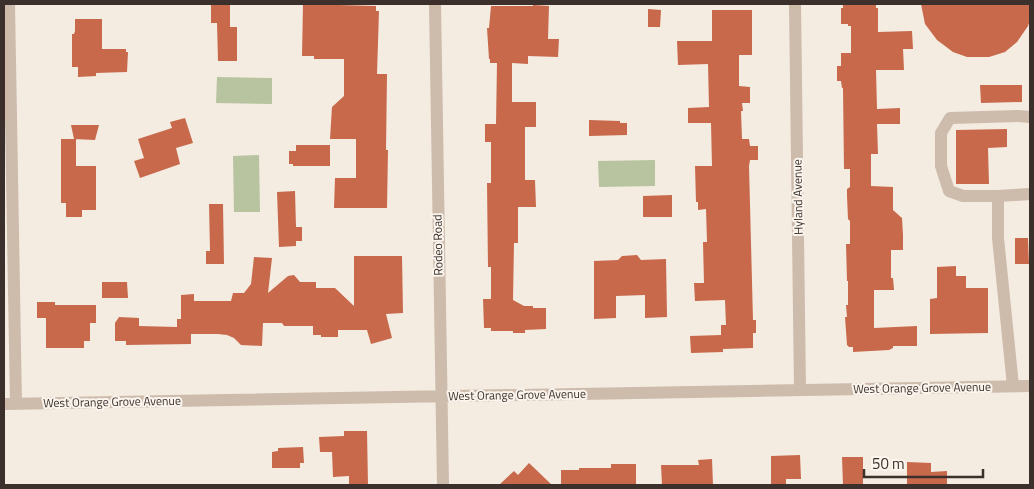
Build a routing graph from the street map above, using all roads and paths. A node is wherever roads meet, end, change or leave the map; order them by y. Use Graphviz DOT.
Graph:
graph roads {
  1 [pos="10,4"];
  2 [pos="435,4"];
  3 [pos="795,4"];
  4 [pos="1030,117"];
  5 [pos="1030,194"];
  6 [pos="998,196"];
  7 [pos="1013,386"];
  8 [pos="1030,386"];
  9 [pos="800,390"];
  10 [pos="440,396"];
  11 [pos="10,404"];
  12 [pos="443,485"];
  1 -- 11 [label="street"];
  2 -- 10 [label="street, Rodeo Road"];
  3 -- 9 [label="street, Hyland Avenue"];
  4 -- 6 [label="street"];
  5 -- 6 [label="street"];
  6 -- 7 [label="street"];
  7 -- 8 [label="street, West Orange Grove Avenue"];
  7 -- 9 [label="street, West Orange Grove Avenue"];
  9 -- 10 [label="street, West Orange Grove Avenue"];
  10 -- 11 [label="street, West Orange Grove Avenue"];
  10 -- 12 [label="street, Rodeo Road"];
}
